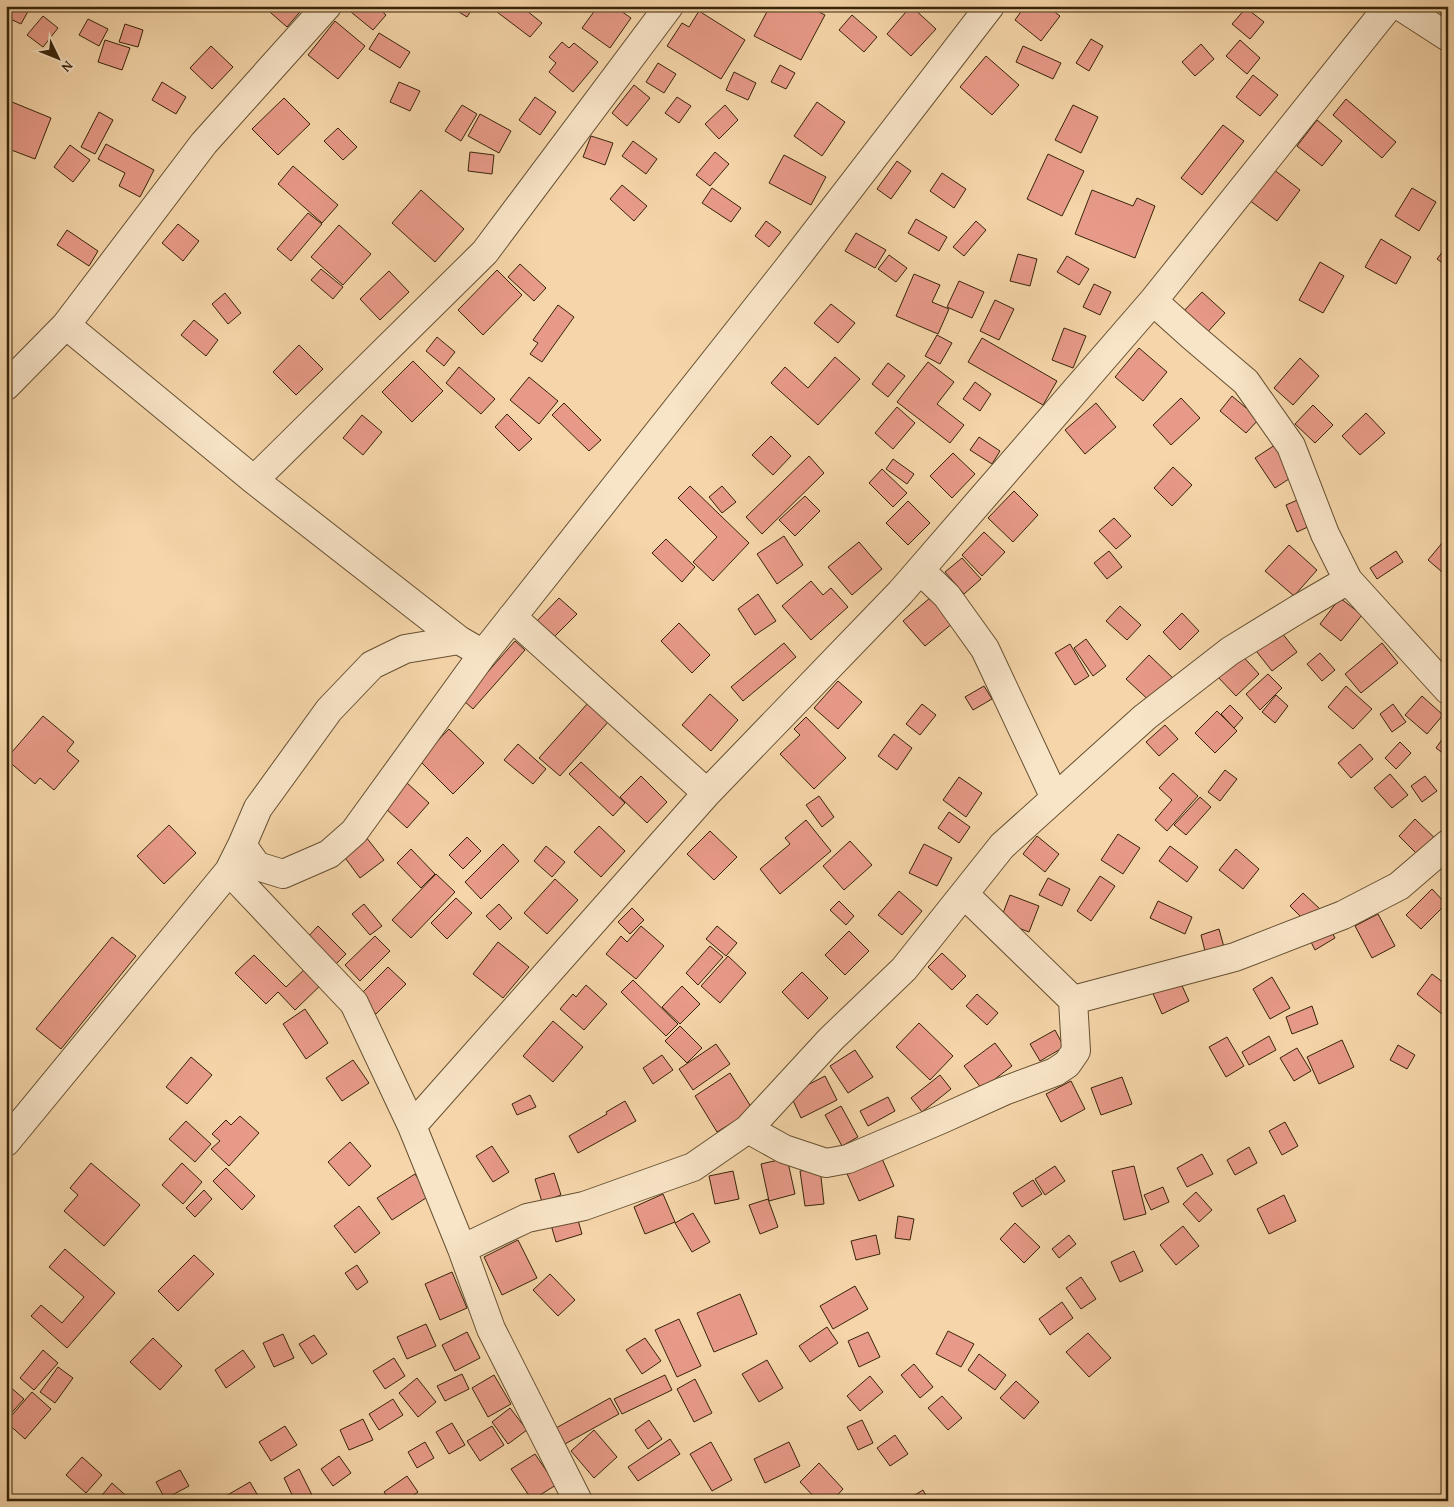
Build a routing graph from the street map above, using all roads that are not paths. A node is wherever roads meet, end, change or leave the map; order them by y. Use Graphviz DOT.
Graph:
graph roads {
  1 [pos="327,6"];
  2 [pos="669,6"];
  3 [pos="990,6"];
  4 [pos="1389,6"];
  5 [pos="1400,6"];
  6 [pos="1448,36"];
  7 [pos="1153,301"];
  8 [pos="66,325"];
  9 [pos="6,386"];
  10 [pos="254,480"];
  11 [pos="920,570"];
  12 [pos="1348,580"];
  13 [pos="512,617"];
  14 [pos="459,640"];
  15 [pos="483,654"];
  16 [pos="1448,690"];
  17 [pos="707,794"];
  18 [pos="1055,798"];
  19 [pos="1448,844"];
  20 [pos="242,845"];
  21 [pos="229,871"];
  22 [pos="964,894"];
  23 [pos="1073,1000"];
  24 [pos="412,1126"];
  25 [pos="748,1129"];
  26 [pos="6,1142"];
  27 [pos="462,1248"];
  28 [pos="578,1501"];
  1 -- 8 [label="street"];
  2 -- 10 [label="street"];
  3 -- 13 [label="street"];
  4 -- 7 [label="street"];
  5 -- 6 [label="street"];
  7 -- 11 [label="street"];
  7 -- 12 [label="street"];
  8 -- 9 [label="street"];
  8 -- 10 [label="street"];
  10 -- 14 [label="street"];
  11 -- 17 [label="street"];
  11 -- 18 [label="street"];
  12 -- 16 [label="street"];
  12 -- 18 [label="street"];
  13 -- 15 [label="street"];
  13 -- 17 [label="street"];
  14 -- 15 [label="street"];
  14 -- 20 [label="street"];
  15 -- 20 [label="street"];
  17 -- 24 [label="street"];
  18 -- 22 [label="street"];
  19 -- 23 [label="street"];
  20 -- 21 [label="street"];
  21 -- 24 [label="street"];
  21 -- 26 [label="street"];
  22 -- 23 [label="street"];
  22 -- 25 [label="street"];
  23 -- 25 [label="street"];
  24 -- 27 [label="street"];
  25 -- 27 [label="street"];
  27 -- 28 [label="street"];
}
